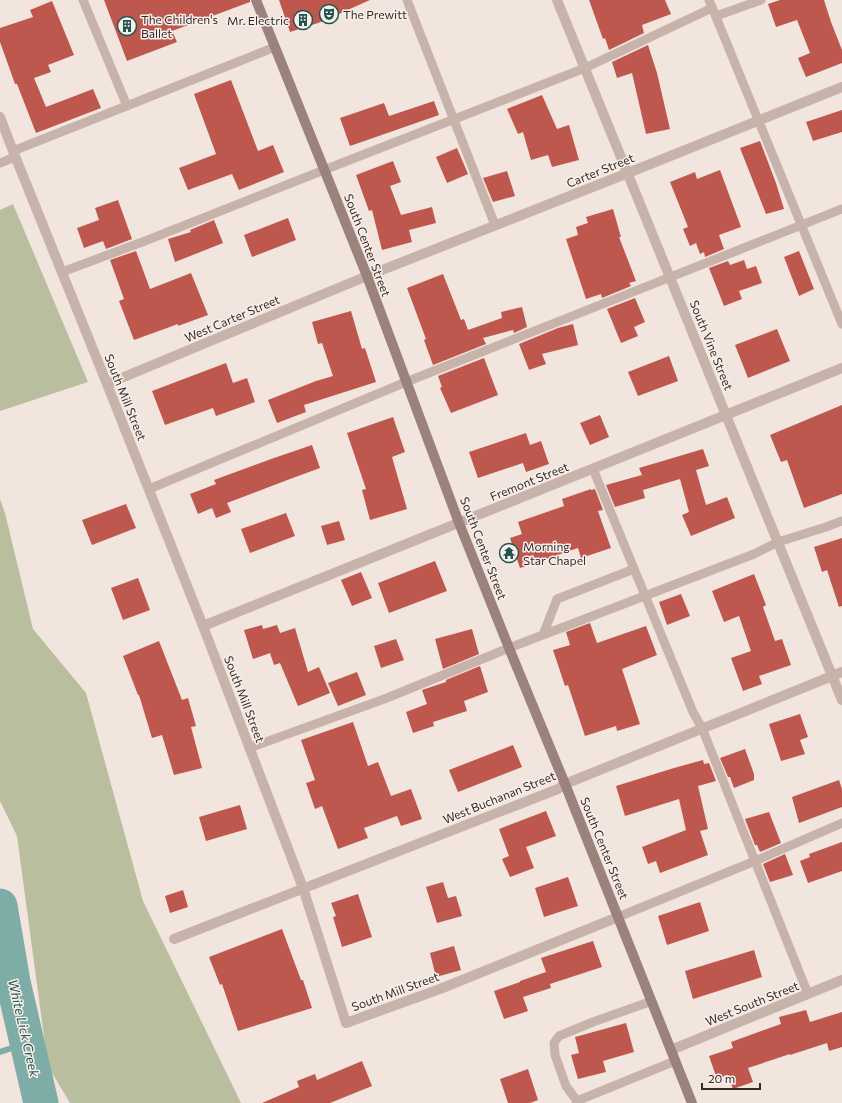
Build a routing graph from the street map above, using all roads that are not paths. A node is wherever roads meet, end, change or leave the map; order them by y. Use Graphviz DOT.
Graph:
graph roads {
  1 [pos="83,0"];
  2 [pos="256,0"];
  3 [pos="407,0"];
  4 [pos="557,0"];
  5 [pos="761,0"];
  6 [pos="712,8"];
  7 [pos="275,47"];
  8 [pos="585,68"];
  9 [pos="842,87"];
  10 [pos="127,106"];
  11 [pos="0,117"];
  12 [pos="454,119"];
  13 [pos="758,120"];
  14 [pos="14,154"];
  15 [pos="0,163"];
  16 [pos="324,170"];
  17 [pos="628,173"];
  18 [pos="842,209"];
  19 [pos="496,225"];
  20 [pos="801,225"];
  21 [pos="62,272"];
  22 [pos="367,276"];
  23 [pos="670,278"];
  24 [pos="842,324"];
  25 [pos="842,368"];
  26 [pos="406,382"];
  27 [pos="107,384"];
  28 [pos="726,415"];
  29 [pos="593,469"];
  30 [pos="149,489"];
  31 [pos="842,521"];
  32 [pos="460,523"];
  33 [pos="778,542"];
  34 [pos="634,569"];
  35 [pos="645,596"];
  36 [pos="203,626"];
  37 [pos="543,635"];
  38 [pos="509,648"];
  39 [pos="842,672"];
  40 [pos="832,676"];
  41 [pos="842,700"];
  42 [pos="702,728"];
  43 [pos="249,748"];
  44 [pos="565,784"];
  45 [pos="842,823"];
  46 [pos="755,861"];
  47 [pos="303,888"];
  48 [pos="618,917"];
  49 [pos="174,939"];
  50 [pos="842,980"];
  51 [pos="808,994"];
  52 [pos="652,1001"];
  53 [pos="671,1050"];
  54 [pos="675,1061"];
  55 [pos="577,1102"];
  56 [pos="692,1103"];
  1 -- 10 [label="lane"];
  2 -- 7 [label="main road, South Center Street"];
  3 -- 12 [label="lane"];
  4 -- 8 [label="street, South Vine Street"];
  5 -- 6 [label="lane"];
  6 -- 8 [label="lane"];
  6 -- 13 [label="lane"];
  7 -- 10 [label="lane"];
  7 -- 16 [label="main road, South Center Street"];
  8 -- 12 [label="lane"];
  8 -- 17 [label="street, South Vine Street"];
  9 -- 13 [label="street, Carter Street"];
  10 -- 14 [label="lane"];
  11 -- 14 [label="street, South Mill Street"];
  12 -- 16 [label="lane"];
  12 -- 19 [label="lane"];
  13 -- 17 [label="street, Carter Street"];
  13 -- 20 [label="lane"];
  14 -- 15 [label="lane"];
  14 -- 21 [label="street, South Mill Street"];
  16 -- 21 [label="lane"];
  16 -- 22 [label="main road, South Center Street"];
  17 -- 19 [label="street, Carter Street"];
  17 -- 23 [label="street, South Vine Street"];
  18 -- 20 [label="lane"];
  19 -- 22 [label="street, Carter Street"];
  20 -- 23 [label="lane"];
  20 -- 24 [label="lane"];
  21 -- 27 [label="street, South Mill Street"];
  22 -- 26 [label="main road, South Center Street"];
  22 -- 27 [label="street, West Carter Street"];
  23 -- 26 [label="lane"];
  23 -- 28 [label="street, South Vine Street"];
  25 -- 28 [label="street, Fremont Street"];
  26 -- 30 [label="lane"];
  26 -- 32 [label="main road, South Center Street"];
  27 -- 30 [label="street, South Mill Street"];
  28 -- 29 [label="street, Fremont Street"];
  28 -- 33 [label="street, South Vine Street"];
  29 -- 32 [label="street, Fremont Street"];
  29 -- 34 [label="lane"];
  30 -- 36 [label="street, South Mill Street"];
  31 -- 33 [label="lane"];
  32 -- 36 [label="street, Fremont Street"];
  32 -- 38 [label="main road, South Center Street"];
  33 -- 35 [label="lane"];
  33 -- 40 [label="street, South Vine Street"];
  34 -- 35 [label="lane"];
  34 -- 37 [label="lane"];
  35 -- 37 [label="lane"];
  35 -- 42 [label="lane"];
  36 -- 43 [label="street, South Mill Street"];
  37 -- 38 [label="lane"];
  38 -- 43 [label="lane"];
  38 -- 44 [label="main road, South Center Street"];
  39 -- 40 [label="street, West Buchanan Street"];
  40 -- 41 [label="street, South Vine Street"];
  40 -- 42 [label="street, West Buchanan Street"];
  42 -- 44 [label="street, West Buchanan Street"];
  42 -- 46 [label="lane"];
  43 -- 47 [label="street, South Mill Street"];
  44 -- 47 [label="street, West Buchanan Street"];
  44 -- 48 [label="main road, South Center Street"];
  45 -- 46 [label="lane"];
  46 -- 48 [label="lane"];
  46 -- 51 [label="lane"];
  47 -- 48 [label="street, South Mill Street"];
  47 -- 49 [label="street, West Buchanan Street"];
  48 -- 52 [label="main road, South Center Street"];
  50 -- 51 [label="street, West South Street"];
  51 -- 53 [label="street, West South Street"];
  52 -- 53 [label="main road, South Center Street"];
  52 -- 55 [label="lane"];
  53 -- 54 [label="main road, South Center Street"];
  54 -- 55 [label="lane"];
  54 -- 56 [label="main road, South Center Street"];
}
